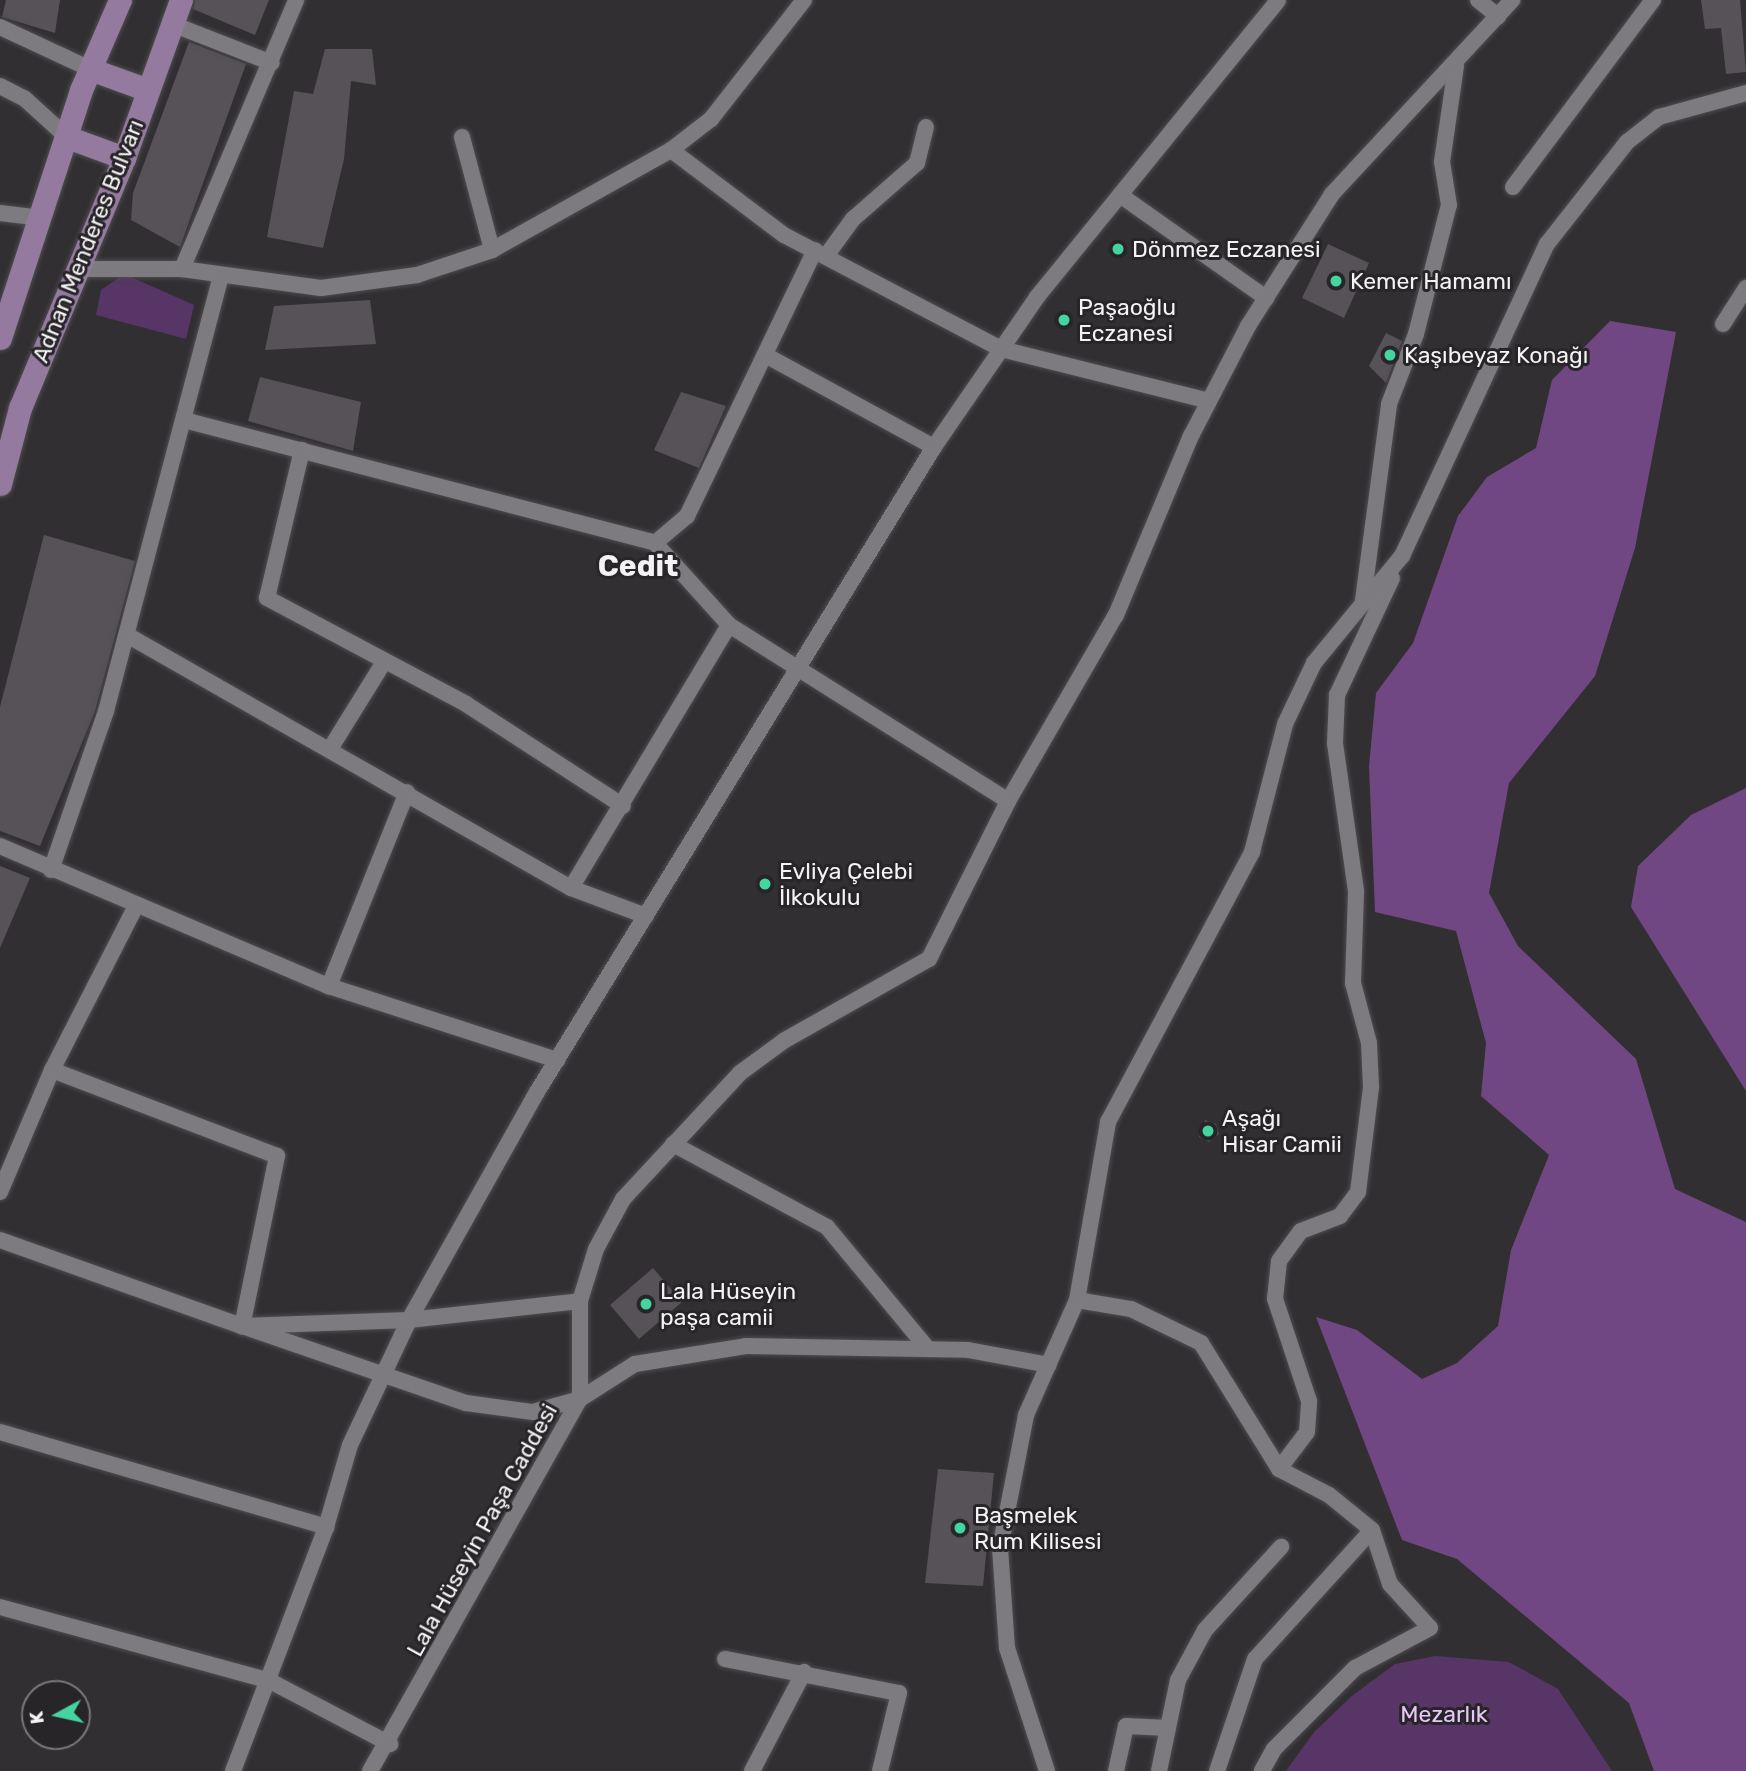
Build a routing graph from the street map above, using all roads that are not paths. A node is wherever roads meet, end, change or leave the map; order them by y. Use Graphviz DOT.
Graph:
graph roads {
  1 [pos="120,0"];
  2 [pos="181,0"];
  3 [pos="296,0"];
  4 [pos="804,0"];
  5 [pos="1278,0"];
  6 [pos="1478,0"];
  7 [pos="1512,0"];
  8 [pos="1653,0"];
  9 [pos="1498,16"];
  10 [pos="172,24"];
  11 [pos="0,27"];
  12 [pos="272,64"];
  13 [pos="1456,66"];
  14 [pos="90,69"];
  15 [pos="0,86"];
  16 [pos="148,90"];
  17 [pos="1746,93"];
  18 [pos="926,127"];
  19 [pos="67,137"];
  20 [pos="462,137"];
  21 [pos="671,150"];
  22 [pos="124,158"];
  23 [pos="1513,187"];
  24 [pos="1119,195"];
  25 [pos="0,213"];
  26 [pos="42,218"];
  27 [pos="492,250"];
  28 [pos="820,253"];
  29 [pos="79,269"];
  30 [pos="182,269"];
  31 [pos="221,276"];
  32 [pos="1746,288"];
  33 [pos="1266,298"];
  34 [pos="1723,324"];
  35 [pos="0,338"];
  36 [pos="1001,349"];
  37 [pos="767,356"];
  38 [pos="1209,401"];
  39 [pos="184,420"];
  40 [pos="934,447"];
  41 [pos="302,450"];
  42 [pos="0,484"];
  43 [pos="654,543"];
  44 [pos="1402,556"];
  45 [pos="1362,604"];
  46 [pos="729,625"];
  47 [pos="127,635"];
  48 [pos="384,662"];
  49 [pos="800,669"];
  50 [pos="330,749"];
  51 [pos="407,792"];
  52 [pos="1008,801"];
  53 [pos="623,806"];
  54 [pos="0,846"];
  55 [pos="51,870"];
  56 [pos="571,888"];
  57 [pos="135,908"];
  58 [pos="646,916"];
  59 [pos="328,986"];
  60 [pos="557,1060"];
  61 [pos="52,1070"];
  62 [pos="673,1144"];
  63 [pos="0,1192"];
  64 [pos="0,1240"];
  65 [pos="1077,1300"];
  66 [pos="579,1301"];
  67 [pos="409,1320"];
  68 [pos="242,1326"];
  69 [pos="928,1349"];
  70 [pos="1049,1365"];
  71 [pos="385,1378"];
  72 [pos="580,1399"];
  73 [pos="0,1432"];
  74 [pos="1279,1469"];
  75 [pos="326,1527"];
  76 [pos="1372,1530"];
  77 [pos="1280,1547"];
  78 [pos="0,1607"];
  79 [pos="725,1659"];
  80 [pos="804,1672"];
  81 [pos="270,1681"];
  82 [pos="1168,1728"];
  83 [pos="390,1744"];
  84 [pos="233,1771"];
  85 [pos="370,1771"];
  86 [pos="752,1771"];
  87 [pos="880,1771"];
  88 [pos="1047,1771"];
  89 [pos="1116,1771"];
  90 [pos="1159,1771"];
  91 [pos="1217,1771"];
  92 [pos="1262,1771"];
  1 -- 14 [label="main road, Adnan Menderes Bulvarı"];
  2 -- 10 [label="main road, Adnan Menderes Bulvarı"];
  3 -- 12 [label="street"];
  4 -- 21 [label="street"];
  5 -- 24 [label="street"];
  6 -- 9 [label="street"];
  7 -- 9 [label="street"];
  8 -- 23 [label="street"];
  9 -- 13 [label="street"];
  10 -- 12 [label="street"];
  10 -- 16 [label="main road, Adnan Menderes Bulvarı"];
  11 -- 14 [label="street"];
  12 -- 30 [label="street"];
  13 -- 33 [label="street"];
  13 -- 45 [label="street"];
  14 -- 16 [label="main road"];
  14 -- 19 [label="main road, Adnan Menderes Bulvarı"];
  15 -- 19 [label="street"];
  16 -- 22 [label="main road, Adnan Menderes Bulvarı"];
  17 -- 44 [label="street"];
  18 -- 28 [label="street"];
  19 -- 22 [label="main road"];
  19 -- 26 [label="main road, Adnan Menderes Bulvarı"];
  20 -- 27 [label="street"];
  21 -- 27 [label="street"];
  21 -- 28 [label="street"];
  22 -- 29 [label="main road, Adnan Menderes Bulvarı"];
  24 -- 33 [label="street"];
  24 -- 36 [label="street"];
  25 -- 26 [label="street"];
  26 -- 35 [label="main road, Adnan Menderes Bulvarı"];
  27 -- 31 [label="street"];
  28 -- 36 [label="street"];
  28 -- 37 [label="street"];
  29 -- 30 [label="street"];
  29 -- 42 [label="main road, Adnan Menderes Bulvarı"];
  30 -- 31 [label="street"];
  31 -- 39 [label="street"];
  32 -- 34 [label="street"];
  33 -- 38 [label="street"];
  36 -- 38 [label="street"];
  36 -- 40 [label="street"];
  37 -- 40 [label="street"];
  37 -- 43 [label="street"];
  38 -- 52 [label="street"];
  39 -- 41 [label="street"];
  39 -- 47 [label="street"];
  40 -- 49 [label="street"];
  41 -- 43 [label="street"];
  41 -- 48 [label="street"];
  43 -- 46 [label="street"];
  44 -- 45 [label="street"];
  44 -- 74 [label="street"];
  45 -- 65 [label="street"];
  46 -- 49 [label="street"];
  46 -- 53 [label="street"];
  47 -- 50 [label="street"];
  47 -- 55 [label="street"];
  48 -- 50 [label="street"];
  48 -- 53 [label="street"];
  49 -- 52 [label="street"];
  49 -- 58 [label="street"];
  50 -- 51 [label="street"];
  51 -- 56 [label="street"];
  51 -- 59 [label="street"];
  52 -- 62 [label="street"];
  53 -- 56 [label="street"];
  54 -- 55 [label="street"];
  55 -- 57 [label="street"];
  56 -- 58 [label="street"];
  57 -- 59 [label="street"];
  57 -- 61 [label="street"];
  58 -- 60 [label="street"];
  59 -- 60 [label="street"];
  60 -- 67 [label="street"];
  61 -- 63 [label="street"];
  61 -- 68 [label="street"];
  62 -- 66 [label="street"];
  62 -- 69 [label="street"];
  64 -- 68 [label="street"];
  65 -- 70 [label="street"];
  65 -- 74 [label="street"];
  66 -- 67 [label="street"];
  66 -- 72 [label="street"];
  67 -- 68 [label="street"];
  67 -- 71 [label="street"];
  68 -- 71 [label="street"];
  69 -- 70 [label="street, Lala Hüseyin Paşa Caddesi"];
  69 -- 72 [label="street, Lala Hüseyin Paşa Caddesi"];
  70 -- 88 [label="street"];
  71 -- 72 [label="street"];
  71 -- 75 [label="street"];
  72 -- 83 [label="street, Lala Hüseyin Paşa Caddesi"];
  73 -- 75 [label="street"];
  74 -- 76 [label="street"];
  75 -- 81 [label="street"];
  76 -- 91 [label="street"];
  76 -- 92 [label="street"];
  77 -- 82 [label="street"];
  78 -- 81 [label="street"];
  79 -- 80 [label="street"];
  80 -- 86 [label="street"];
  80 -- 87 [label="street"];
  81 -- 83 [label="street"];
  81 -- 84 [label="street"];
  82 -- 89 [label="street"];
  82 -- 90 [label="street"];
  83 -- 85 [label="street, Lala Hüseyin Paşa Caddesi"];
}
